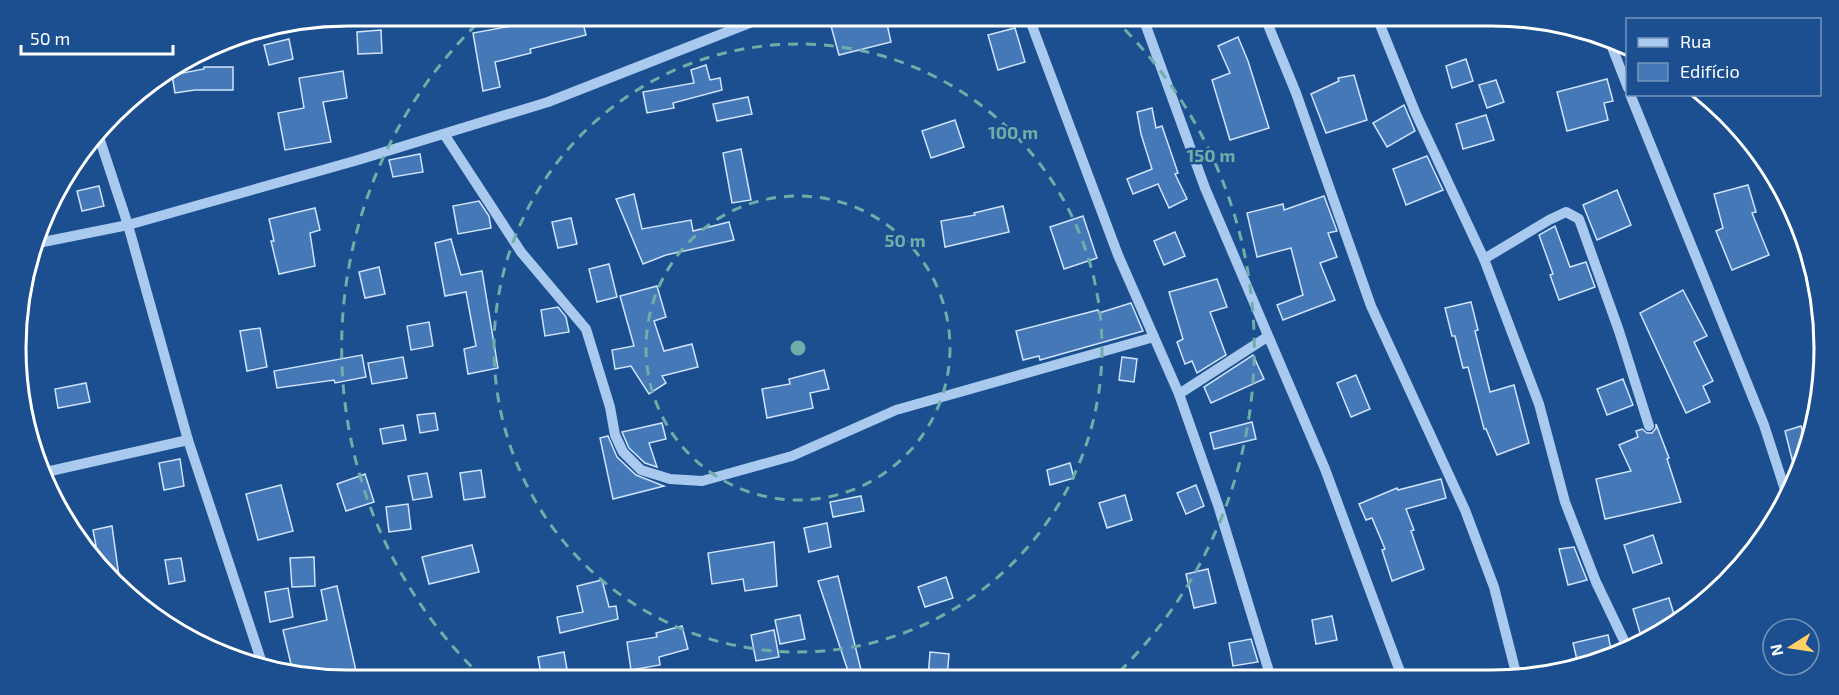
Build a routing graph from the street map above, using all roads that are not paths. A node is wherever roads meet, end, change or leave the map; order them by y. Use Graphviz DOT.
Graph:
graph roads {
  1 [pos="742,26"];
  2 [pos="1032,26"];
  3 [pos="1146,26"];
  4 [pos="1269,26"];
  5 [pos="1381,26"];
  6 [pos="1613,49"];
  7 [pos="1626,83"];
  8 [pos="1631,96"];
  9 [pos="444,134"];
  10 [pos="100,141"];
  11 [pos="128,225"];
  12 [pos="44,242"];
  13 [pos="1484,259"];
  14 [pos="1154,337"];
  15 [pos="1267,337"];
  16 [pos="1179,394"];
  17 [pos="1649,426"];
  18 [pos="188,440"];
  19 [pos="50,471"];
  20 [pos="1783,484"];
  21 [pos="1624,641"];
  22 [pos="260,658"];
  23 [pos="1515,669"];
  24 [pos="1268,670"];
  25 [pos="1399,670"];
  1 -- 9 [label="street"];
  2 -- 14 [label="street"];
  3 -- 15 [label="street"];
  4 -- 23 [label="street"];
  5 -- 13 [label="street"];
  6 -- 7 [label="street"];
  8 -- 20 [label="street"];
  9 -- 11 [label="street"];
  9 -- 14 [label="street"];
  10 -- 11 [label="street"];
  11 -- 12 [label="street"];
  11 -- 18 [label="street"];
  13 -- 17 [label="street"];
  13 -- 21 [label="street"];
  14 -- 16 [label="street"];
  15 -- 16 [label="street"];
  15 -- 25 [label="street"];
  16 -- 24 [label="street"];
  18 -- 19 [label="street"];
  18 -- 22 [label="street"];
}
